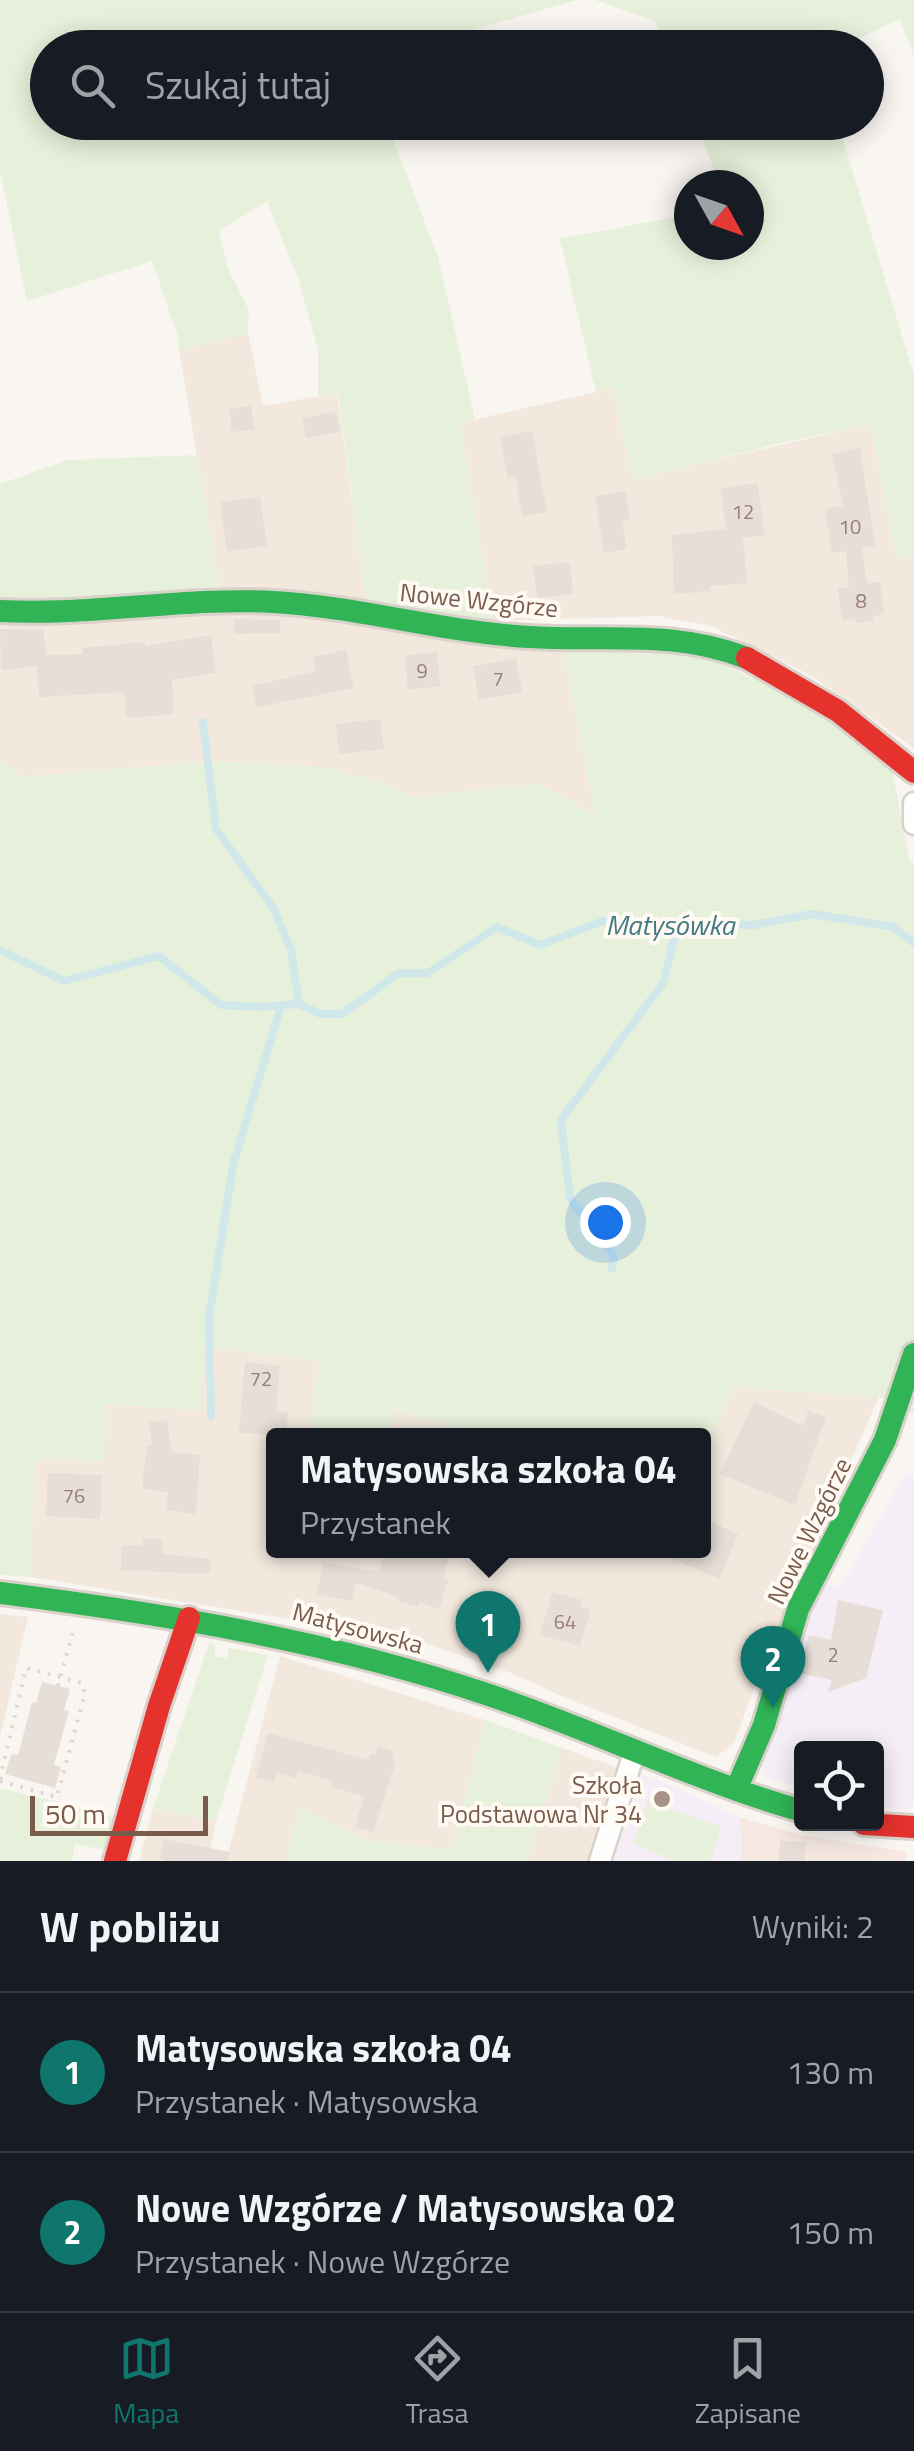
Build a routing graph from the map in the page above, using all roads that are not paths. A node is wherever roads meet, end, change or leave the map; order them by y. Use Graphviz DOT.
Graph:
graph roads {
  1 [pos="0,611"];
  2 [pos="914,772"];
  3 [pos="914,803"];
  4 [pos="914,824"];
  5 [pos="914,1354"];
  6 [pos="0,1593"];
  7 [pos="189,1618"];
  8 [pos="635,1750"];
  9 [pos="736,1790"];
  10 [pos="794,1809"];
  11 [pos="884,1825"];
  12 [pos="914,1827"];
  13 [pos="114,1861"];
  14 [pos="600,1861"];
  1 -- 2 [label="street, Nowe Wzgórze"];
  3 -- 4 [label="street"];
  5 -- 9 [label="street, Nowe Wzgórze"];
  6 -- 7 [label="street, Matysowska"];
  7 -- 8 [label="street, Matysowska"];
  7 -- 13 [label="street"];
  8 -- 9 [label="street, Matysowska"];
  8 -- 14 [label="street"];
  9 -- 10 [label="street, Matysowska"];
  11 -- 12 [label="street"];
}
